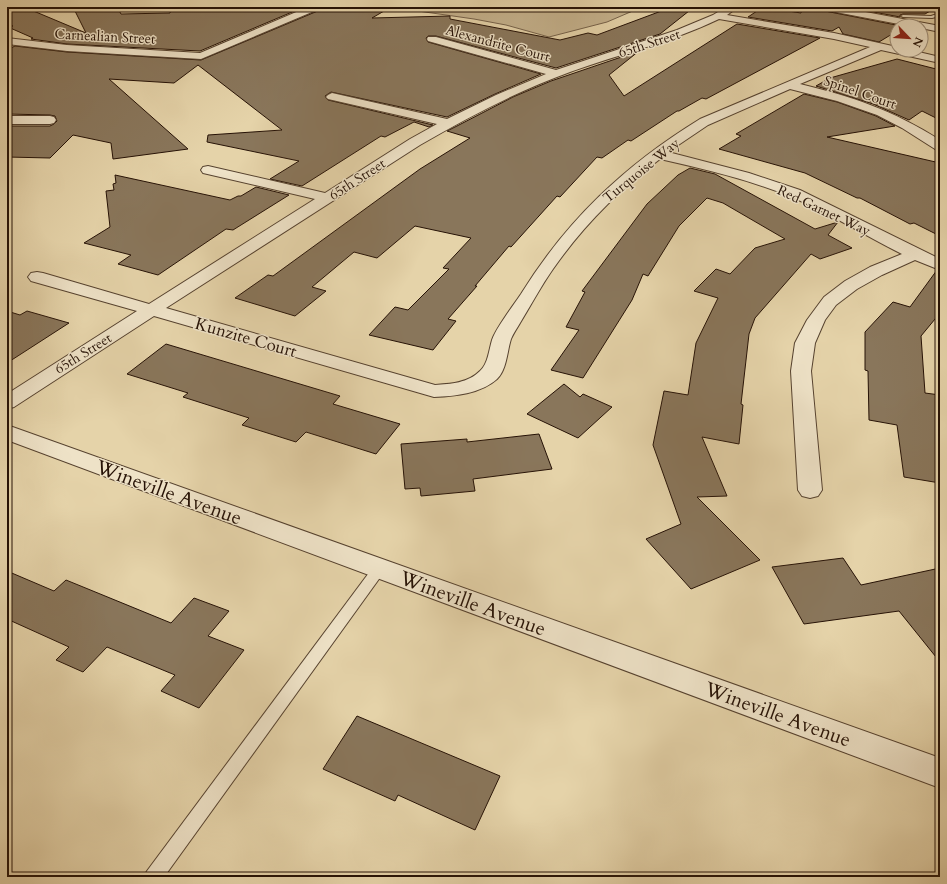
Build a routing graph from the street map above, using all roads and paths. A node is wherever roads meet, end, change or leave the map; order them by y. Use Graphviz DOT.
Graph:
graph roads {
  1 [pos="316,7"];
  2 [pos="733,7"];
  3 [pos="825,7"];
  4 [pos="853,7"];
  5 [pos="940,14"];
  6 [pos="719,16"];
  7 [pos="903,16"];
  8 [pos="940,24"];
  9 [pos="940,29"];
  10 [pos="432,39"];
  11 [pos="7,41"];
  12 [pos="881,46"];
  13 [pos="940,60"];
  14 [pos="556,73"];
  15 [pos="789,85"];
  16 [pos="332,96"];
  17 [pos="7,120"];
  18 [pos="50,120"];
  19 [pos="448,123"];
  20 [pos="940,146"];
  21 [pos="658,154"];
  22 [pos="208,170"];
  23 [pos="328,198"];
  24 [pos="914,255"];
  25 [pos="940,265"];
  26 [pos="37,277"];
  27 [pos="153,310"];
  28 [pos="455,390"];
  29 [pos="7,403"];
  30 [pos="7,432"];
  31 [pos="810,490"];
  32 [pos="379,569"];
  33 [pos="940,773"];
  34 [pos="153,877"];
  1 -- 11 [label="street, Carnealian Street"];
  2 -- 6 [label="street, 65th Street"];
  3 -- 9 [label="street"];
  4 -- 7 [label="street"];
  5 -- 7 [label="lane"];
  6 -- 12 [label="street"];
  6 -- 14 [label="street, 65th Street"];
  7 -- 8 [label="street"];
  10 -- 14 [label="street, Alexandrite Court"];
  12 -- 13 [label="street"];
  12 -- 15 [label="street, Turquoise Way"];
  14 -- 19 [label="street, 65th Street"];
  15 -- 20 [label="street, Spinel Court"];
  15 -- 21 [label="street, Turquoise Way"];
  16 -- 19 [label="street"];
  17 -- 18 [label="street"];
  19 -- 23 [label="street, 65th Street"];
  21 -- 24 [label="street, Red Garnet Way"];
  21 -- 28 [label="street, Turquoise Way"];
  22 -- 23 [label="street"];
  23 -- 27 [label="street, 65th Street"];
  24 -- 25 [label="street, Red Garnet Way"];
  24 -- 31 [label="street"];
  26 -- 27 [label="street, Kunzite Court"];
  27 -- 28 [label="street, Kunzite Court"];
  27 -- 29 [label="street, 65th Street"];
  30 -- 32 [label="street, Wineville Avenue"];
  32 -- 33 [label="street, Wineville Avenue"];
  32 -- 34 [label="lane"];
}
